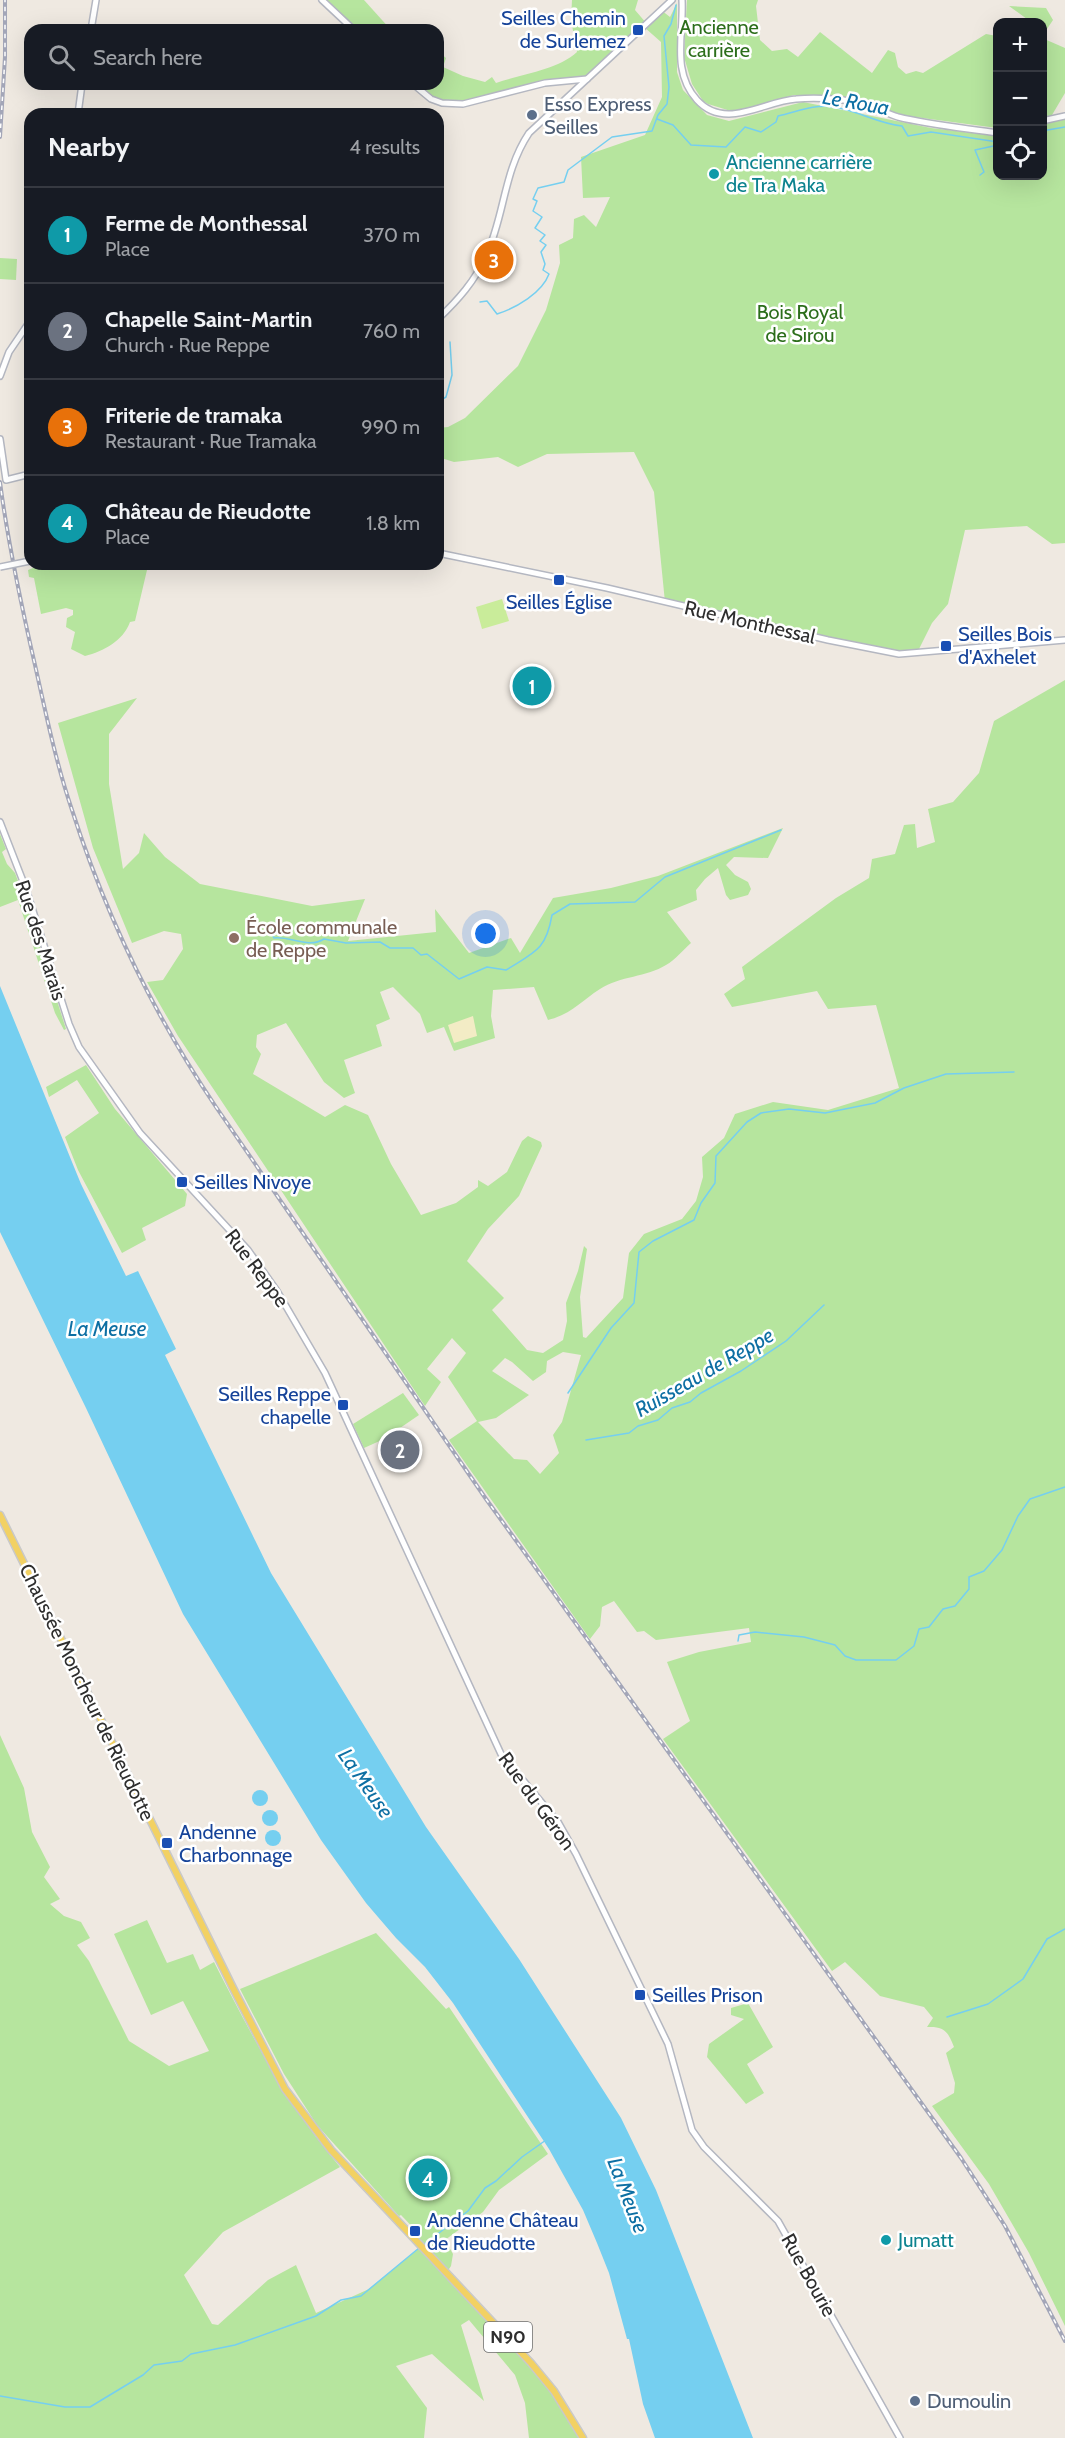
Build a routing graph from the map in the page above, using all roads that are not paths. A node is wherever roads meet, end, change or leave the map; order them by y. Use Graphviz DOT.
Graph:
graph roads {
  1 [pos="96,0"];
  2 [pos="322,0"];
  3 [pos="672,0"];
  4 [pos="682,0"];
  5 [pos="91,24"];
  6 [pos="348,24"];
  7 [pos="587,78"];
  8 [pos="81,90"];
  9 [pos="420,90"];
  10 [pos="79,108"];
  11 [pos="1065,116"];
  12 [pos="1047,120"];
  13 [pos="993,132"];
  14 [pos="444,313"];
  15 [pos="24,330"];
  16 [pos="0,376"];
  17 [pos="0,439"];
  18 [pos="24,476"];
  19 [pos="444,554"];
  20 [pos="24,562"];
  21 [pos="0,567"];
  22 [pos="1065,639"];
  23 [pos="0,822"];
  24 [pos="69,1024"];
  25 [pos="0,1515"];
  26 [pos="402,1540"];
  27 [pos="692,2130"];
  28 [pos="583,2438"];
  29 [pos="900,2438"];
  1 -- 5 [label="main road"];
  2 -- 6 [label="main road"];
  3 -- 7 [label="main road"];
  4 -- 13 [label="main road"];
  7 -- 9 [label="main road"];
  7 -- 14 [label="main road"];
  8 -- 10 [label="main road"];
  11 -- 12 [label="main road"];
  15 -- 16 [label="main road"];
  17 -- 18 [label="main road"];
  19 -- 22 [label="main road, Rue Monthessal"];
  20 -- 21 [label="main road, bridge"];
  23 -- 24 [label="main road, Rue des Marais"];
  24 -- 26 [label="main road, Rue Reppe"];
  25 -- 28 [label="main road, Chaussée Moncheur de Rieudotte / N90"];
  26 -- 27 [label="main road, Rue du Géron"];
  27 -- 29 [label="main road, Rue Bourie"];
}
